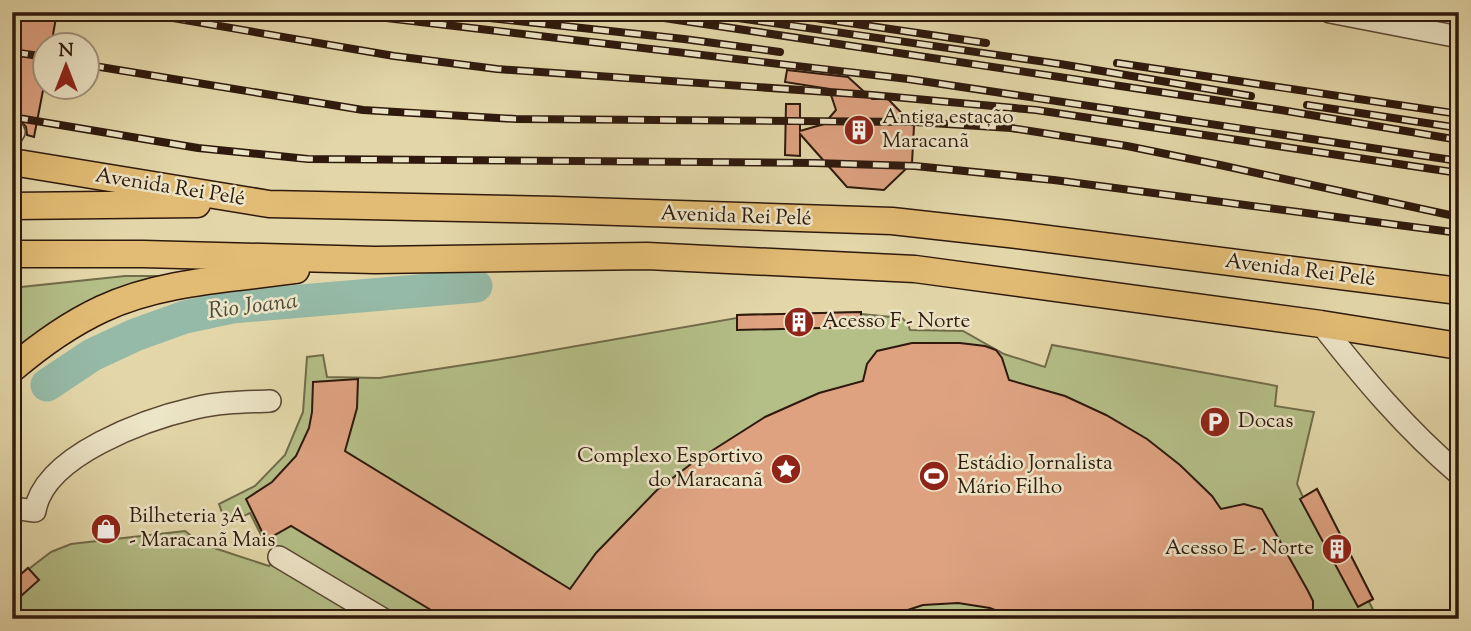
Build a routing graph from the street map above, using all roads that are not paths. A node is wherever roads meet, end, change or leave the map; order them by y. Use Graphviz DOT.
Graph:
graph roads {
  1 [pos="1330,12"];
  2 [pos="1459,37"];
  3 [pos="12,162"];
  4 [pos="269,204"];
  5 [pos="12,206"];
  6 [pos="712,216"];
  7 [pos="12,254"];
  8 [pos="672,257"];
  9 [pos="375,260"];
  10 [pos="1459,291"];
  11 [pos="1321,324"];
  12 [pos="1459,346"];
  13 [pos="12,369"];
  14 [pos="270,401"];
  15 [pos="1459,474"];
  16 [pos="12,508"];
  17 [pos="279,557"];
  18 [pos="383,619"];
  1 -- 2 [label="street"];
  3 -- 4 [label="main road, Avenida Rei Pelé"];
  4 -- 5 [label="main road"];
  4 -- 6 [label="main road, Avenida Rei Pelé"];
  6 -- 8 [label="main road"];
  6 -- 10 [label="main road, Avenida Rei Pelé"];
  7 -- 9 [label="main road, Avenida Rei Pelé"];
  8 -- 9 [label="main road, Avenida Rei Pelé"];
  8 -- 11 [label="main road, Avenida Rei Pelé"];
  9 -- 13 [label="main road"];
  11 -- 12 [label="main road, Avenida Rei Pelé"];
  11 -- 15 [label="street"];
  14 -- 16 [label="street"];
  17 -- 18 [label="street"];
}
